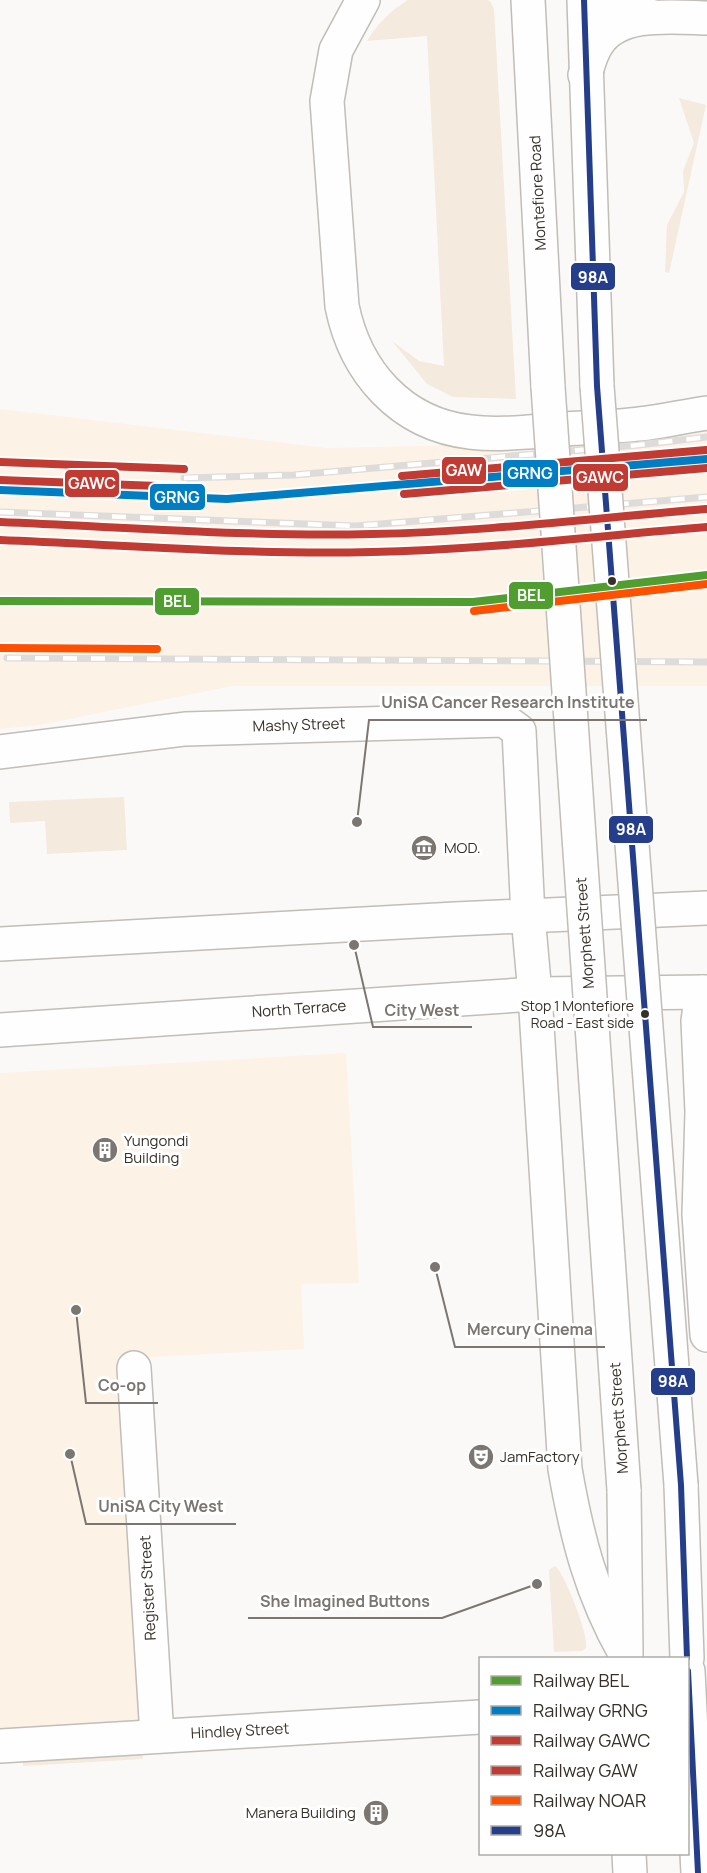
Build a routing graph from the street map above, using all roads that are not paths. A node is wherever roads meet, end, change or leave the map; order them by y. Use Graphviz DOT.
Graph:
graph roads {
  1 [pos="363,0"];
  2 [pos="528,0"];
  3 [pos="584,0"];
  4 [pos="605,0"];
  5 [pos="654,17"];
  6 [pos="707,18"];
  7 [pos="585,75"];
  8 [pos="548,387"];
  9 [pos="707,413"];
  10 [pos="0,752"];
  11 [pos="707,909"];
  12 [pos="528,916"];
  13 [pos="0,944"];
  14 [pos="705,992"];
  15 [pos="535,994"];
  16 [pos="0,1030"];
  17 [pos="707,1335"];
  18 [pos="134,1368"];
  19 [pos="707,1510"];
  20 [pos="682,1537"];
  21 [pos="626,1657"];
  22 [pos="687,1657"];
  23 [pos="689,1680"];
  24 [pos="694,1704"];
  25 [pos="479,1717"];
  26 [pos="157,1736"];
  27 [pos="0,1746"];
  28 [pos="629,1855"];
  29 [pos="630,1873"];
  30 [pos="698,1873"];
  1 -- 9 [label="main road"];
  2 -- 8 [label="main road, Montefiore Road"];
  3 -- 7 [label="main road"];
  4 -- 5 [label="main road"];
  5 -- 6 [label="main road"];
  5 -- 7 [label="main road"];
  7 -- 20 [label="main road, bridge"];
  8 -- 21 [label="main road, Morphett Street, bridge"];
  10 -- 12 [label="main road, Mashy Street"];
  11 -- 12 [label="main road"];
  12 -- 13 [label="main road"];
  12 -- 15 [label="main road"];
  14 -- 15 [label="main road, North Terrace"];
  14 -- 17 [label="main road"];
  15 -- 16 [label="main road, North Terrace"];
  15 -- 21 [label="main road"];
  18 -- 26 [label="main road, Register Street"];
  19 -- 20 [label="main road"];
  20 -- 22 [label="main road"];
  23 -- 24 [label="main road"];
  24 -- 30 [label="main road"];
  25 -- 26 [label="main road, Hindley Street"];
  26 -- 27 [label="main road, Hindley Street"];
  28 -- 29 [label="main road"];
}
